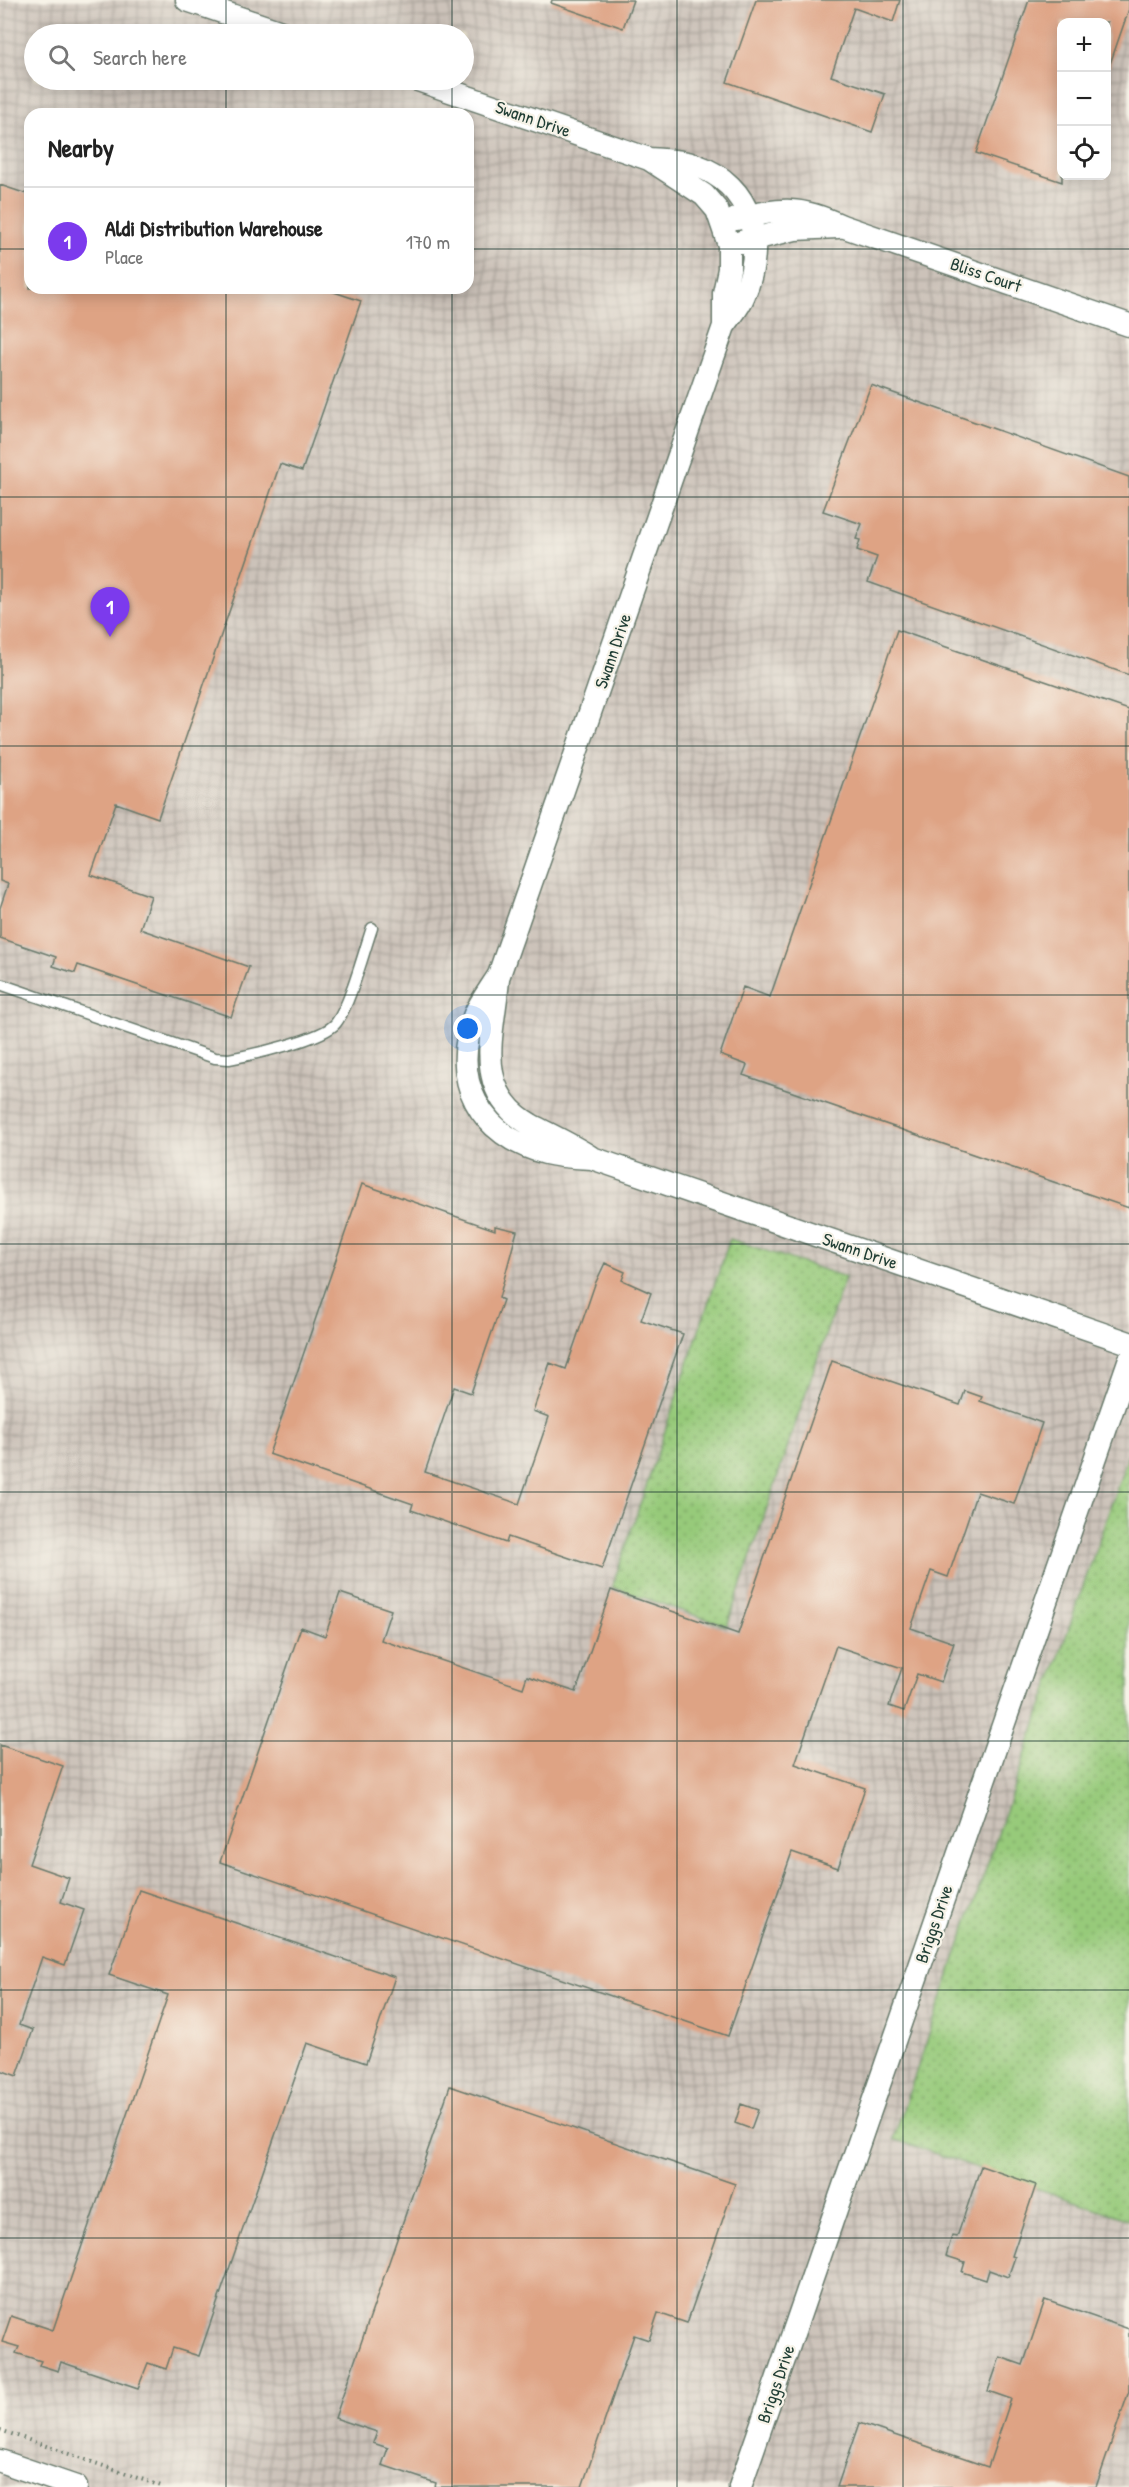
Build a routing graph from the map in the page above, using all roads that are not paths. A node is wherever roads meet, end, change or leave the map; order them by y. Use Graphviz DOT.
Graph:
graph roads {
  1 [pos="187,0"];
  2 [pos="258,24"];
  3 [pos="447,90"];
  4 [pos="649,159"];
  5 [pos="750,216"];
  6 [pos="723,222"];
  7 [pos="842,226"];
  8 [pos="754,239"];
  9 [pos="729,245"];
  10 [pos="1129,325"];
  11 [pos="724,326"];
  12 [pos="372,928"];
  13 [pos="0,984"];
  14 [pos="1129,1343"];
  15 [pos="1129,1361"];
  16 [pos="0,2461"];
  17 [pos="76,2487"];
  18 [pos="740,2487"];
  1 -- 2 [label="street"];
  3 -- 4 [label="street, Swann Drive"];
  4 -- 5 [label="street, Swann Drive"];
  4 -- 6 [label="street, Swann Drive"];
  5 -- 6 [label="street, Bliss Court"];
  5 -- 7 [label="street, Bliss Court"];
  5 -- 8 [label="street, Swann Drive"];
  6 -- 9 [label="street, Swann Drive"];
  7 -- 8 [label="street, Bliss Court"];
  7 -- 10 [label="street, Bliss Court"];
  8 -- 9 [label="street, Bliss Court"];
  8 -- 11 [label="street, Swann Drive"];
  9 -- 11 [label="street, Swann Drive"];
  11 -- 14 [label="street, Swann Drive"];
  12 -- 13 [label="lane"];
  15 -- 18 [label="street, Briggs Drive"];
  16 -- 17 [label="street"];
}
